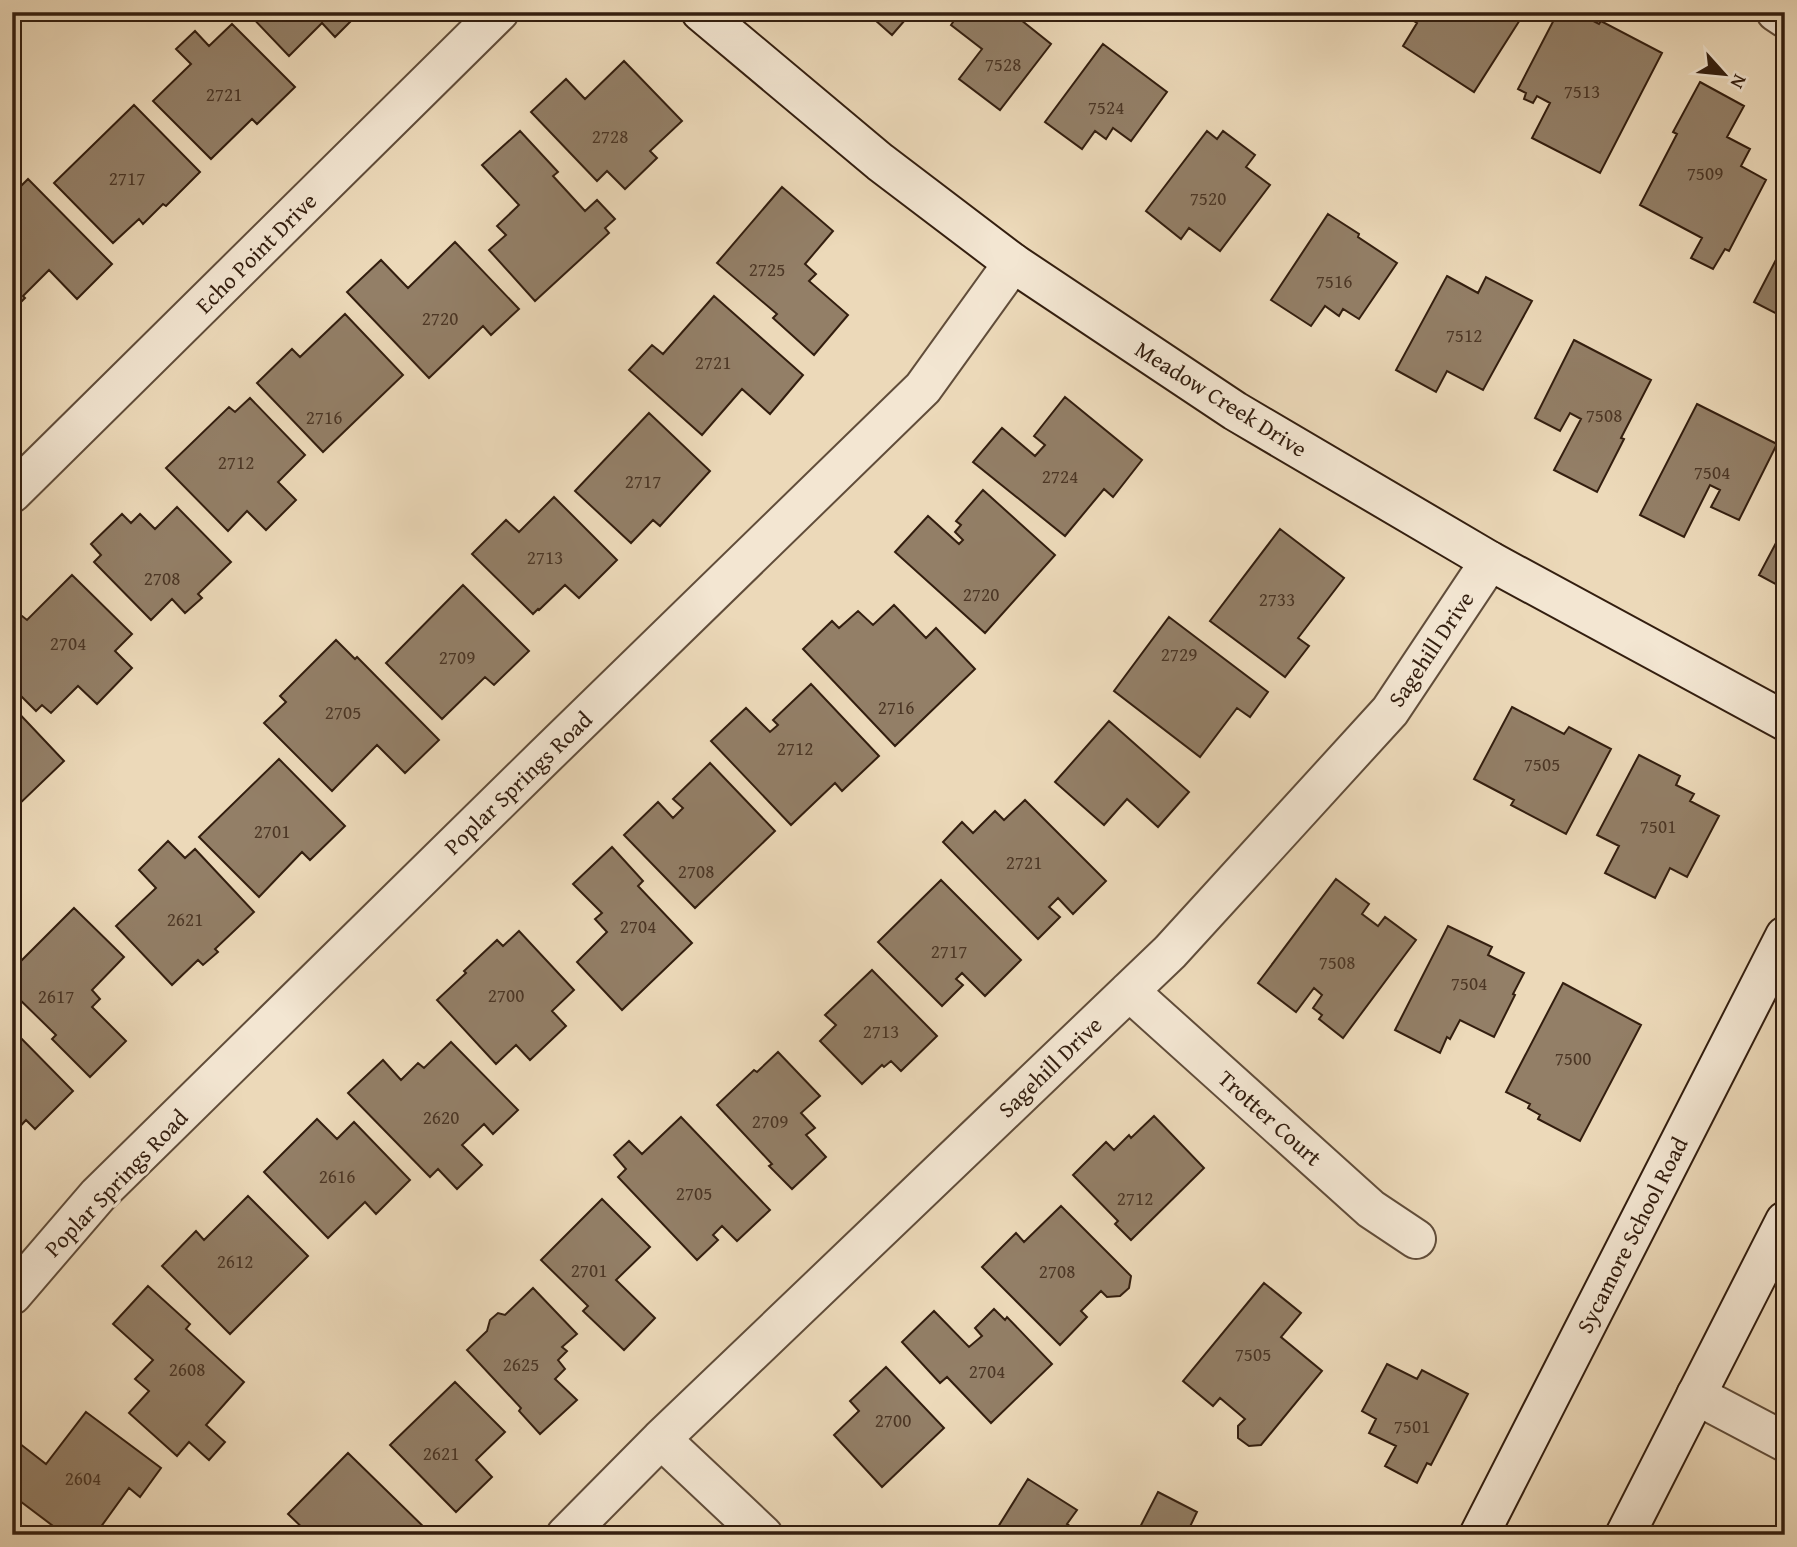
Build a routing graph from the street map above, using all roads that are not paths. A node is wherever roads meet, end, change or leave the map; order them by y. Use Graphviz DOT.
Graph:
graph roads {
  1 [pos="499,12"];
  2 [pos="701,12"];
  3 [pos="1776,12"];
  4 [pos="1785,18"];
  5 [pos="1013,263"];
  6 [pos="12,493"];
  7 [pos="1490,561"];
  8 [pos="1785,721"];
  9 [pos="1785,936"];
  10 [pos="1129,992"];
  11 [pos="1785,1221"];
  12 [pos="1416,1239"];
  13 [pos="12,1295"];
  14 [pos="1696,1395"];
  15 [pos="661,1439"];
  16 [pos="1785,1442"];
  17 [pos="566,1535"];
  18 [pos="763,1535"];
  19 [pos="1479,1535"];
  20 [pos="1625,1535"];
  1 -- 6 [label="street, Echo Point Drive"];
  2 -- 5 [label="street, Meadow Creek Drive"];
  3 -- 4 [label="street"];
  5 -- 7 [label="street, Meadow Creek Drive"];
  5 -- 13 [label="street, Poplar Springs Road"];
  7 -- 8 [label="street, Meadow Creek Drive"];
  7 -- 10 [label="street, Sagehill Drive"];
  9 -- 19 [label="street, Sycamore School Road"];
  10 -- 12 [label="street, Trotter Court"];
  10 -- 15 [label="street, Sagehill Drive"];
  11 -- 14 [label="street"];
  14 -- 16 [label="street"];
  14 -- 20 [label="street"];
  15 -- 17 [label="street, Sagehill Drive"];
  15 -- 18 [label="street"];
}
